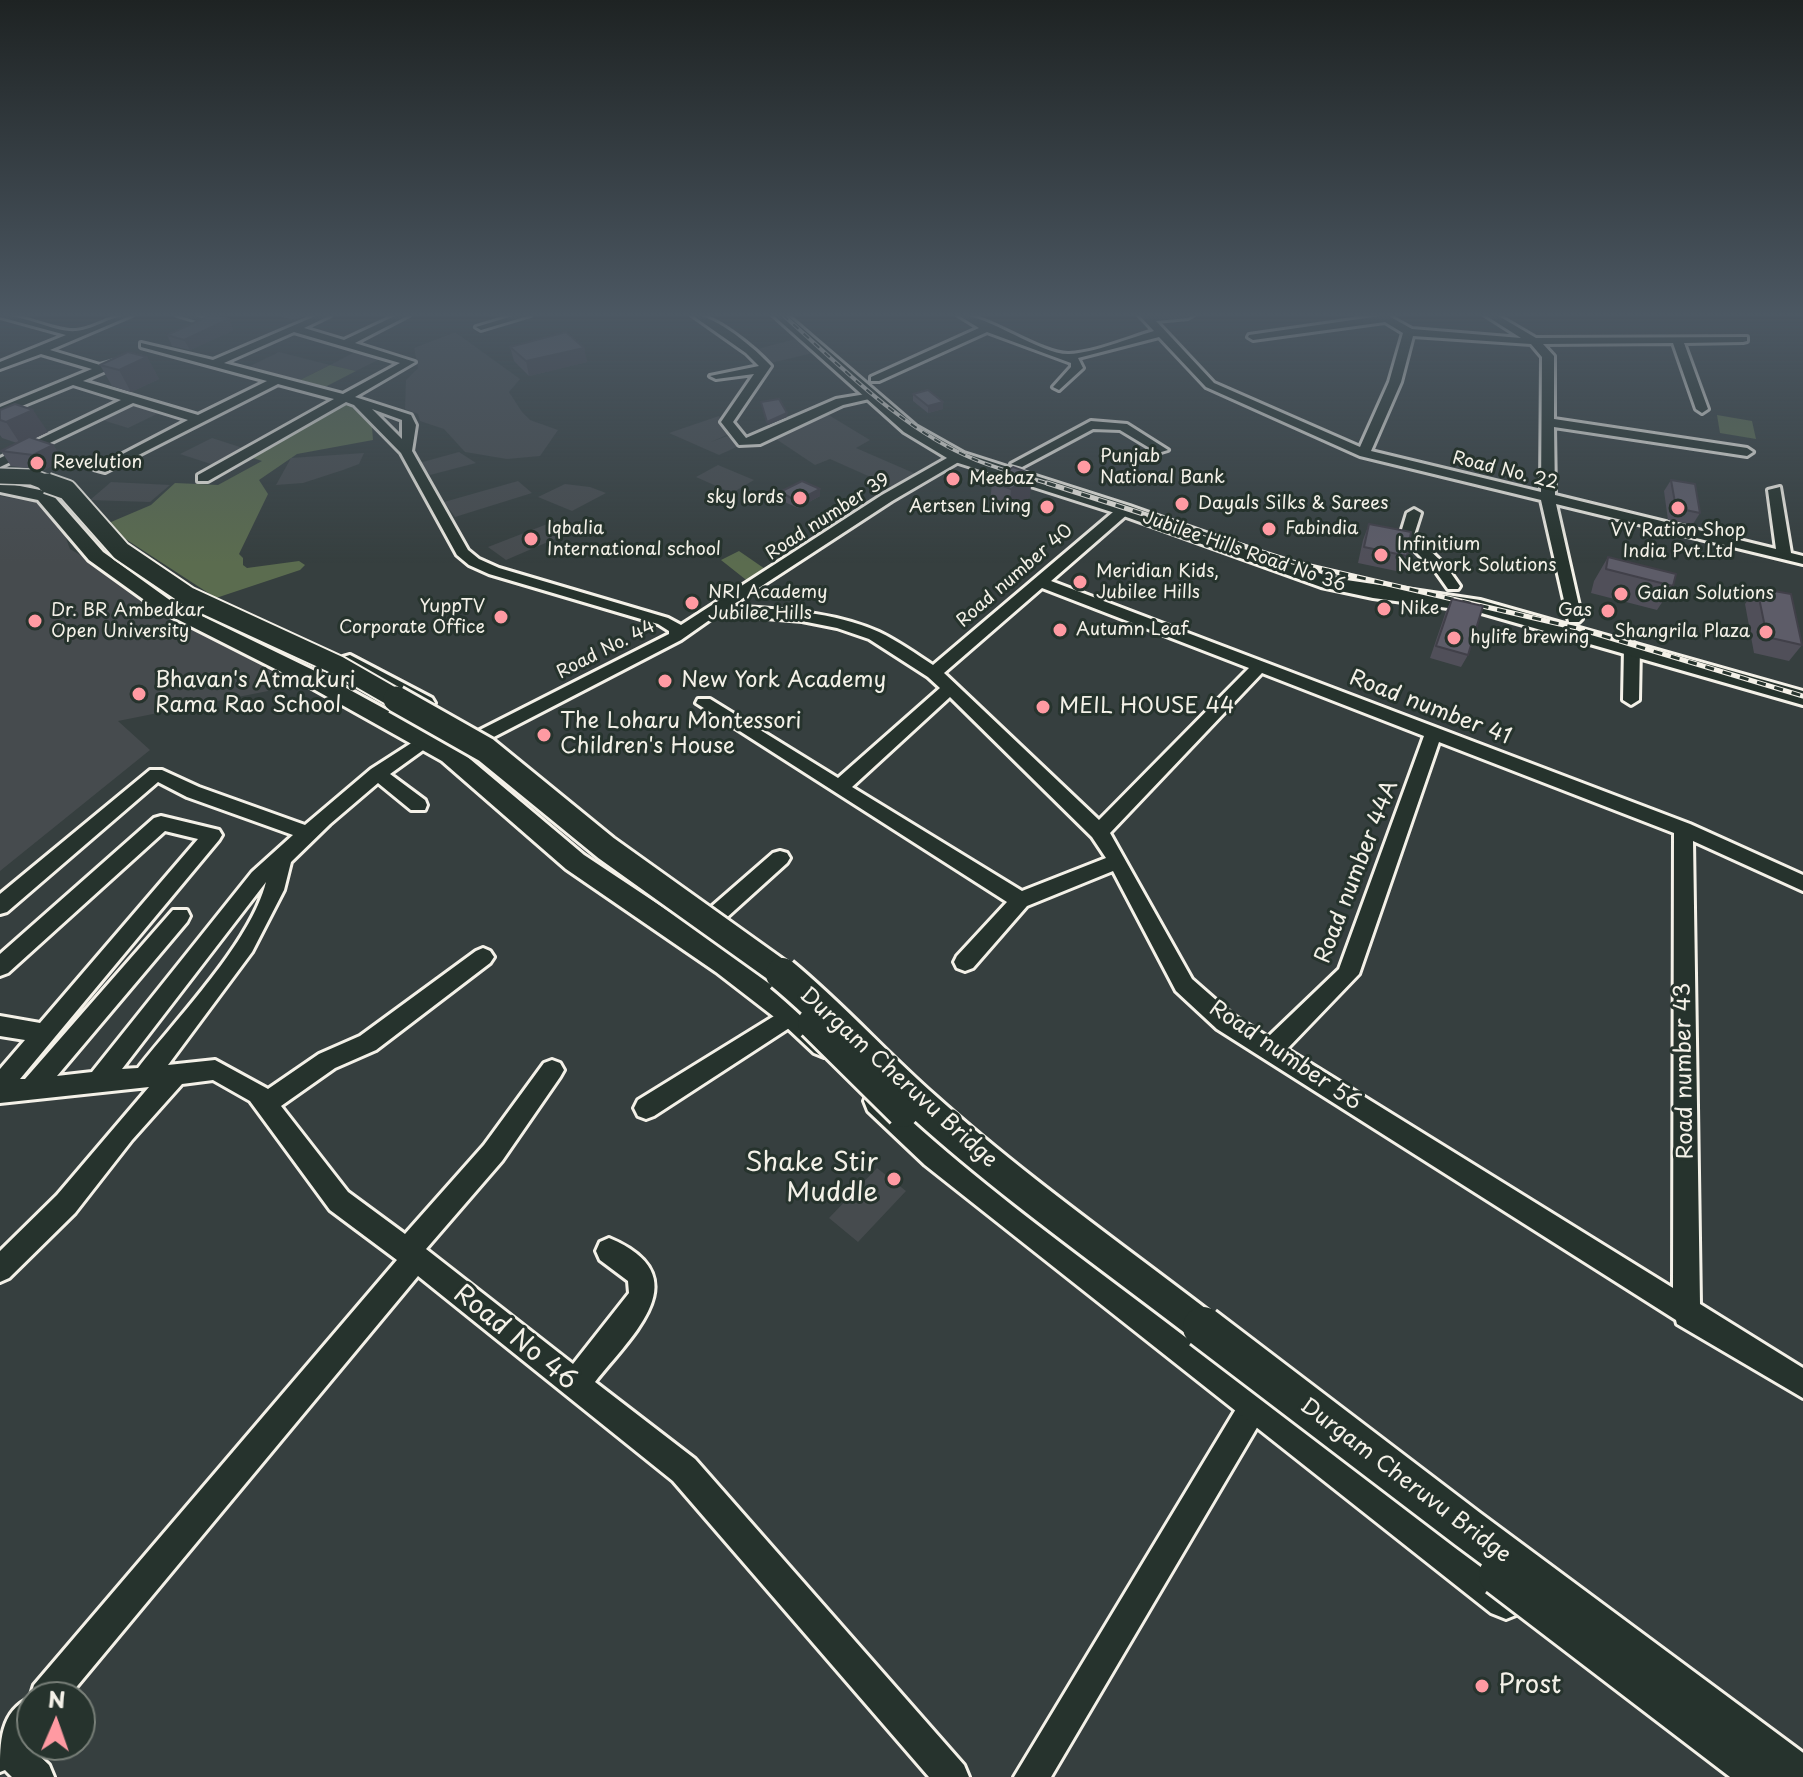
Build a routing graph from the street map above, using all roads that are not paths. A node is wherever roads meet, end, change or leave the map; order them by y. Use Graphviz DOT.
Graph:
graph roads {
  1 [pos="23,398"];
  2 [pos="27,398"];
  3 [pos="128,398"];
  4 [pos="243,398"];
  5 [pos="347,398"];
  6 [pos="357,398"];
  7 [pos="741,398"];
  8 [pos="850,398"];
  9 [pos="883,398"];
  10 [pos="889,398"];
  11 [pos="1239,398"];
  12 [pos="1388,398"];
  13 [pos="1548,398"];
  14 [pos="1698,398"];
  15 [pos="132,399"];
  16 [pos="354,400"];
  17 [pos="0,408"];
  18 [pos="1702,409"];
  19 [pos="200,420"];
  20 [pos="1547,422"];
  21 [pos="1162,450"];
  22 [pos="406,451"];
  23 [pos="1747,452"];
  24 [pos="1364,453"];
  25 [pos="958,457"];
  26 [pos="0,463"];
  27 [pos="100,469"];
  28 [pos="1025,471"];
  29 [pos="203,478"];
  30 [pos="0,480"];
  31 [pos="1775,490"];
  32 [pos="1548,500"];
  33 [pos="1124,510"];
  34 [pos="1414,513"];
  35 [pos="1784,556"];
  36 [pos="1803,560"];
  37 [pos="1038,581"];
  38 [pos="1453,586"];
  39 [pos="719,610"];
  40 [pos="1574,619"];
  41 [pos="678,634"];
  42 [pos="1632,647"];
  43 [pos="354,664"];
  44 [pos="1260,666"];
  45 [pos="934,673"];
  46 [pos="1746,675"];
  47 [pos="309,677"];
  48 [pos="1803,686"];
  49 [pos="950,688"];
  50 [pos="1803,698"];
  51 [pos="1631,700"];
  52 [pos="704,703"];
  53 [pos="1434,732"];
  54 [pos="480,737"];
  55 [pos="427,739"];
  56 [pos="377,773"];
  57 [pos="839,788"];
  58 [pos="418,805"];
  59 [pos="1683,829"];
  60 [pos="1099,832"];
  61 [pos="307,833"];
  62 [pos="780,858"];
  63 [pos="1118,861"];
  64 [pos="282,863"];
  65 [pos="1803,883"];
  66 [pos="1020,900"];
  67 [pos="0,906"];
  68 [pos="718,913"];
  69 [pos="180,916"];
  70 [pos="483,957"];
  71 [pos="965,962"];
  72 [pos="0,967"];
  73 [pos="792,1014"];
  74 [pos="0,1026"];
  75 [pos="44,1033"];
  76 [pos="1270,1050"];
  77 [pos="552,1070"];
  78 [pos="177,1073"];
  79 [pos="145,1076"];
  80 [pos="100,1080"];
  81 [pos="32,1088"];
  82 [pos="0,1089"];
  83 [pos="265,1104"];
  84 [pos="646,1108"];
  85 [pos="1078,1219"];
  86 [pos="1057,1246"];
  87 [pos="609,1251"];
  88 [pos="412,1255"];
  89 [pos="0,1269"];
  90 [pos="1687,1314"];
  91 [pos="1803,1384"];
  92 [pos="574,1386"];
  93 [pos="1255,1404"];
  94 [pos="59,1681"];
  95 [pos="16,1734"];
  96 [pos="2,1751"];
  97 [pos="1803,1760"];
  98 [pos="37,1777"];
  99 [pos="952,1777"];
  100 [pos="1031,1777"];
  101 [pos="1736,1777"];
  102 [pos="1763,1777"];
  103 [pos="1802,1777"];
  1 -- 17 [label="street"];
  2 -- 17 [label="street"];
  3 -- 15 [label="street"];
  4 -- 19 [label="street"];
  5 -- 16 [label="street, Road No. 44"];
  6 -- 16 [label="street"];
  7 -- 8 [label="street"];
  9 -- 25 [label="main road, Jubilee Hills Road No 36"];
  10 -- 28 [label="main road, Jubilee Hills Road No 36"];
  11 -- 24 [label="street, Road No. 22"];
  12 -- 24 [label="street"];
  13 -- 20 [label="street"];
  14 -- 18 [label="street"];
  15 -- 19 [label="street"];
  15 -- 26 [label="street"];
  16 -- 22 [label="street"];
  16 -- 22 [label="street, Road No. 44"];
  16 -- 29 [label="street"];
  19 -- 27 [label="street"];
  20 -- 23 [label="street"];
  20 -- 32 [label="street"];
  21 -- 28 [label="street"];
  22 -- 41 [label="street, Road No. 44"];
  24 -- 32 [label="street, Road No. 22"];
  25 -- 28 [label="main road, Jubilee Hills Road No 36"];
  25 -- 39 [label="street, Road number 39"];
  28 -- 33 [label="main road, Jubilee Hills Road No 36"];
  28 -- 38 [label="main road, Jubilee Hills Road No 36"];
  30 -- 43 [label="main road"];
  30 -- 47 [label="main road"];
  30 -- 102 [label="main road, Durgam Cheruvu Bridge, bridge"];
  30 -- 103 [label="main road, Durgam Cheruvu Bridge, bridge"];
  31 -- 35 [label="street"];
  32 -- 35 [label="street, Road No. 22"];
  32 -- 40 [label="street"];
  33 -- 37 [label="street, Road number 40"];
  33 -- 42 [label="main road, Jubilee Hills Road No 36"];
  34 -- 38 [label="street"];
  35 -- 36 [label="street, Road No. 22"];
  37 -- 44 [label="street, Road number 41"];
  37 -- 45 [label="street, Road number 40"];
  38 -- 40 [label="main road, Jubilee Hills Road No 36"];
  39 -- 41 [label="street, Road number 39"];
  39 -- 45 [label="street, Road number 56"];
  40 -- 46 [label="main road, Jubilee Hills Road No 36"];
  41 -- 54 [label="street, Road No. 44"];
  42 -- 46 [label="main road, Jubilee Hills Road No 36"];
  42 -- 51 [label="street"];
  43 -- 47 [label="main road"];
  43 -- 54 [label="main road"];
  44 -- 53 [label="street, Road number 41"];
  44 -- 60 [label="street"];
  45 -- 49 [label="street, Road number 56"];
  46 -- 48 [label="main road, Jubilee Hills Road No 36"];
  46 -- 50 [label="main road, Jubilee Hills Road No 36"];
  47 -- 55 [label="main road"];
  49 -- 57 [label="street"];
  49 -- 60 [label="street, Road number 56"];
  52 -- 57 [label="street"];
  53 -- 59 [label="street, Road number 41"];
  53 -- 76 [label="street, Road number 44A"];
  54 -- 68 [label="main road"];
  55 -- 56 [label="street"];
  55 -- 73 [label="main road"];
  56 -- 58 [label="street"];
  56 -- 61 [label="street"];
  57 -- 66 [label="street"];
  59 -- 65 [label="street, Road number 41"];
  59 -- 90 [label="street, Road number 43"];
  60 -- 63 [label="street, Road number 56"];
  61 -- 64 [label="street"];
  61 -- 67 [label="street"];
  62 -- 68 [label="street"];
  63 -- 66 [label="street"];
  63 -- 76 [label="street, Road number 56"];
  64 -- 79 [label="street"];
  64 -- 80 [label="street"];
  66 -- 71 [label="street"];
  68 -- 85 [label="main road"];
  69 -- 81 [label="street"];
  70 -- 83 [label="street"];
  72 -- 75 [label="street"];
  73 -- 84 [label="street"];
  73 -- 86 [label="main road"];
  74 -- 75 [label="street"];
  75 -- 82 [label="street"];
  76 -- 90 [label="street, Road number 56"];
  77 -- 88 [label="street"];
  78 -- 79 [label="street, Road No 46"];
  78 -- 83 [label="street, Road No 46"];
  78 -- 89 [label="street"];
  79 -- 80 [label="street, Road No 46"];
  80 -- 81 [label="street, Road No 46"];
  81 -- 82 [label="street, Road No 46"];
  83 -- 88 [label="street, Road No 46"];
  85 -- 86 [label="main road"];
  85 -- 97 [label="main road"];
  86 -- 93 [label="main road"];
  87 -- 92 [label="street"];
  88 -- 92 [label="street, Road No 46"];
  88 -- 94 [label="street"];
  90 -- 91 [label="street, Road number 56"];
  92 -- 99 [label="street, Road No 46"];
  93 -- 100 [label="street"];
  93 -- 101 [label="main road"];
  95 -- 96 [label="street"];
  96 -- 98 [label="street"];
}
